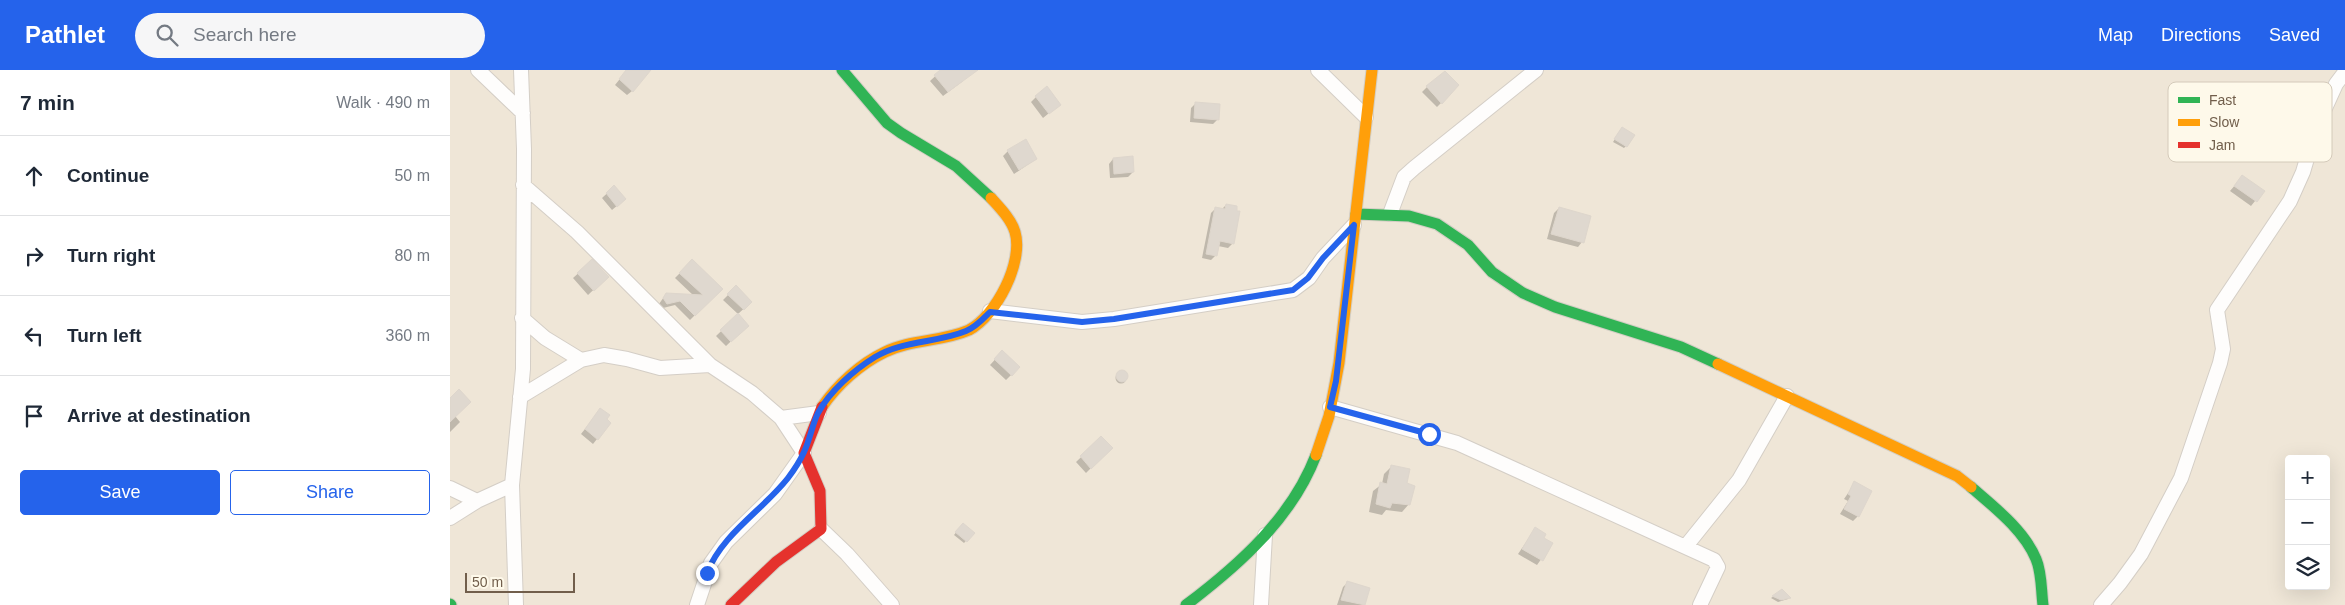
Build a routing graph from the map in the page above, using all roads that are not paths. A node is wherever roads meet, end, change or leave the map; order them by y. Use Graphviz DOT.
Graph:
graph roads {
  1 [pos="478,70"];
  2 [pos="521,70"];
  3 [pos="842,70"];
  4 [pos="1318,70"];
  5 [pos="1372,70"];
  6 [pos="1536,70"];
  7 [pos="2345,72"];
  8 [pos="2332,93"];
  9 [pos="522,112"];
  10 [pos="1366,117"];
  11 [pos="2306,162"];
  12 [pos="523,185"];
  13 [pos="1390,214"];
  14 [pos="1355,220"];
  15 [pos="990,312"];
  16 [pos="522,318"];
  17 [pos="581,360"];
  18 [pos="710,365"];
  19 [pos="1787,396"];
  20 [pos="520,398"];
  21 [pos="1330,407"];
  22 [pos="818,413"];
  23 [pos="781,418"];
  24 [pos="804,453"];
  25 [pos="512,486"];
  26 [pos="450,488"];
  27 [pos="477,501"];
  28 [pos="450,518"];
  29 [pos="821,529"];
  30 [pos="1265,535"];
  31 [pos="1686,546"];
  32 [pos="516,605"];
  33 [pos="697,605"];
  34 [pos="731,605"];
  35 [pos="892,605"];
  36 [pos="1186,605"];
  37 [pos="1261,605"];
  38 [pos="1700,605"];
  39 [pos="2043,605"];
  40 [pos="2101,605"];
  1 -- 9 [label="street"];
  2 -- 9 [label="street"];
  3 -- 15 [label="street"];
  4 -- 10 [label="street"];
  5 -- 10 [label="street"];
  6 -- 13 [label="street"];
  7 -- 8 [label="street"];
  9 -- 12 [label="street"];
  10 -- 14 [label="street"];
  11 -- 40 [label="street"];
  12 -- 16 [label="street"];
  12 -- 18 [label="street"];
  13 -- 14 [label="street"];
  13 -- 19 [label="street"];
  14 -- 15 [label="street"];
  14 -- 21 [label="street"];
  15 -- 22 [label="street"];
  16 -- 17 [label="street"];
  16 -- 20 [label="street"];
  17 -- 18 [label="street"];
  17 -- 20 [label="street"];
  18 -- 23 [label="street"];
  19 -- 31 [label="street"];
  19 -- 39 [label="street"];
  20 -- 25 [label="street"];
  21 -- 30 [label="street"];
  21 -- 31 [label="street"];
  22 -- 23 [label="street"];
  22 -- 24 [label="street"];
  23 -- 24 [label="street"];
  24 -- 29 [label="street"];
  24 -- 33 [label="street"];
  25 -- 27 [label="street"];
  25 -- 32 [label="street"];
  26 -- 27 [label="street"];
  27 -- 28 [label="street"];
  29 -- 34 [label="street"];
  29 -- 35 [label="street"];
  30 -- 36 [label="street"];
  30 -- 37 [label="street"];
  31 -- 38 [label="street"];
}
